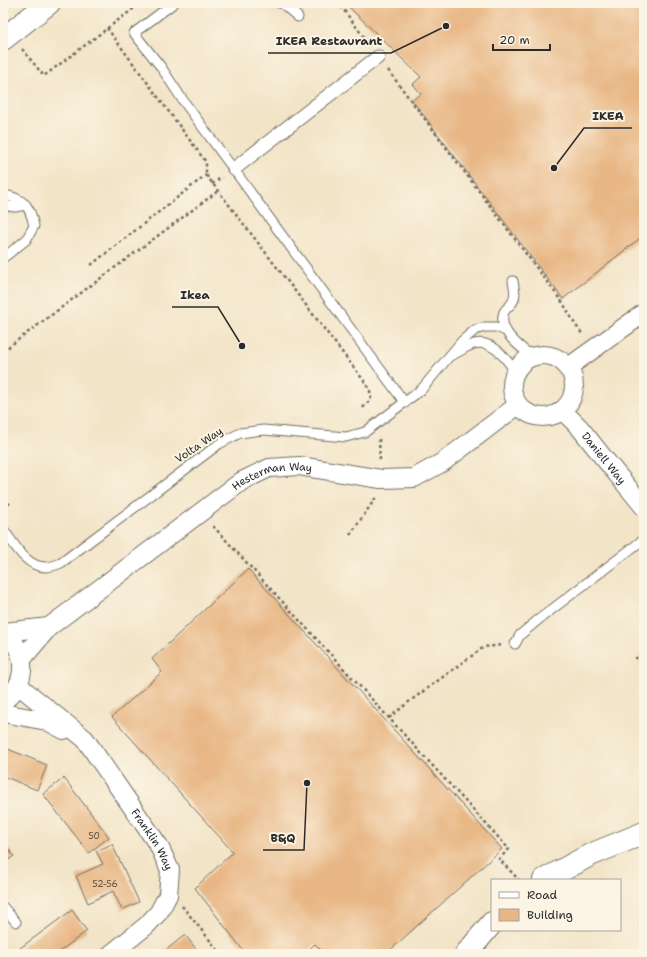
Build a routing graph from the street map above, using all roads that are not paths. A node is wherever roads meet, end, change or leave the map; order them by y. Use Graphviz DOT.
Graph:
graph roads {
  1 [pos="49,3"];
  2 [pos="174,3"];
  3 [pos="282,3"];
  4 [pos="298,17"];
  5 [pos="6,36"];
  6 [pos="378,58"];
  7 [pos="234,169"];
  8 [pos="3,194"];
  9 [pos="26,205"];
  10 [pos="3,206"];
  11 [pos="3,258"];
  12 [pos="513,281"];
  13 [pos="644,313"];
  14 [pos="506,331"];
  15 [pos="449,357"];
  16 [pos="533,357"];
  17 [pos="567,368"];
  18 [pos="516,372"];
  19 [pos="405,403"];
  20 [pos="518,405"];
  21 [pos="562,410"];
  22 [pos="644,507"];
  23 [pos="3,529"];
  24 [pos="644,539"];
  25 [pos="49,626"];
  26 [pos="3,632"];
  27 [pos="515,644"];
  28 [pos="22,659"];
  29 [pos="18,685"];
  30 [pos="3,701"];
  31 [pos="3,713"];
  32 [pos="85,739"];
  33 [pos="644,834"];
  34 [pos="546,879"];
  35 [pos="3,907"];
  36 [pos="16,922"];
  37 [pos="491,924"];
  38 [pos="111,954"];
  39 [pos="466,954"];
  1 -- 5 [label="street"];
  2 -- 7 [label="lane"];
  3 -- 4 [label="lane"];
  6 -- 7 [label="street"];
  7 -- 19 [label="lane"];
  8 -- 9 [label="lane"];
  9 -- 10 [label="lane"];
  9 -- 11 [label="lane"];
  12 -- 14 [label="lane"];
  13 -- 17 [label="street"];
  14 -- 15 [label="lane, Volta Way"];
  14 -- 16 [label="lane"];
  15 -- 18 [label="lane, Volta Way"];
  15 -- 19 [label="lane, Volta Way"];
  16 -- 17 [label="street"];
  16 -- 18 [label="street"];
  17 -- 21 [label="street"];
  18 -- 20 [label="street"];
  19 -- 23 [label="lane, Volta Way"];
  20 -- 21 [label="street"];
  20 -- 25 [label="street, Hesterman Way"];
  21 -- 22 [label="street, Daniell Way"];
  24 -- 27 [label="lane"];
  25 -- 26 [label="street, Hesterman Way"];
  25 -- 28 [label="street, Hesterman Way"];
  26 -- 28 [label="street"];
  28 -- 29 [label="street"];
  29 -- 30 [label="street"];
  29 -- 32 [label="street, Franklin Way"];
  31 -- 32 [label="street, Franklin Way"];
  32 -- 38 [label="street, Franklin Way"];
  33 -- 34 [label="street"];
  35 -- 36 [label="lane"];
  37 -- 39 [label="street"];
}
